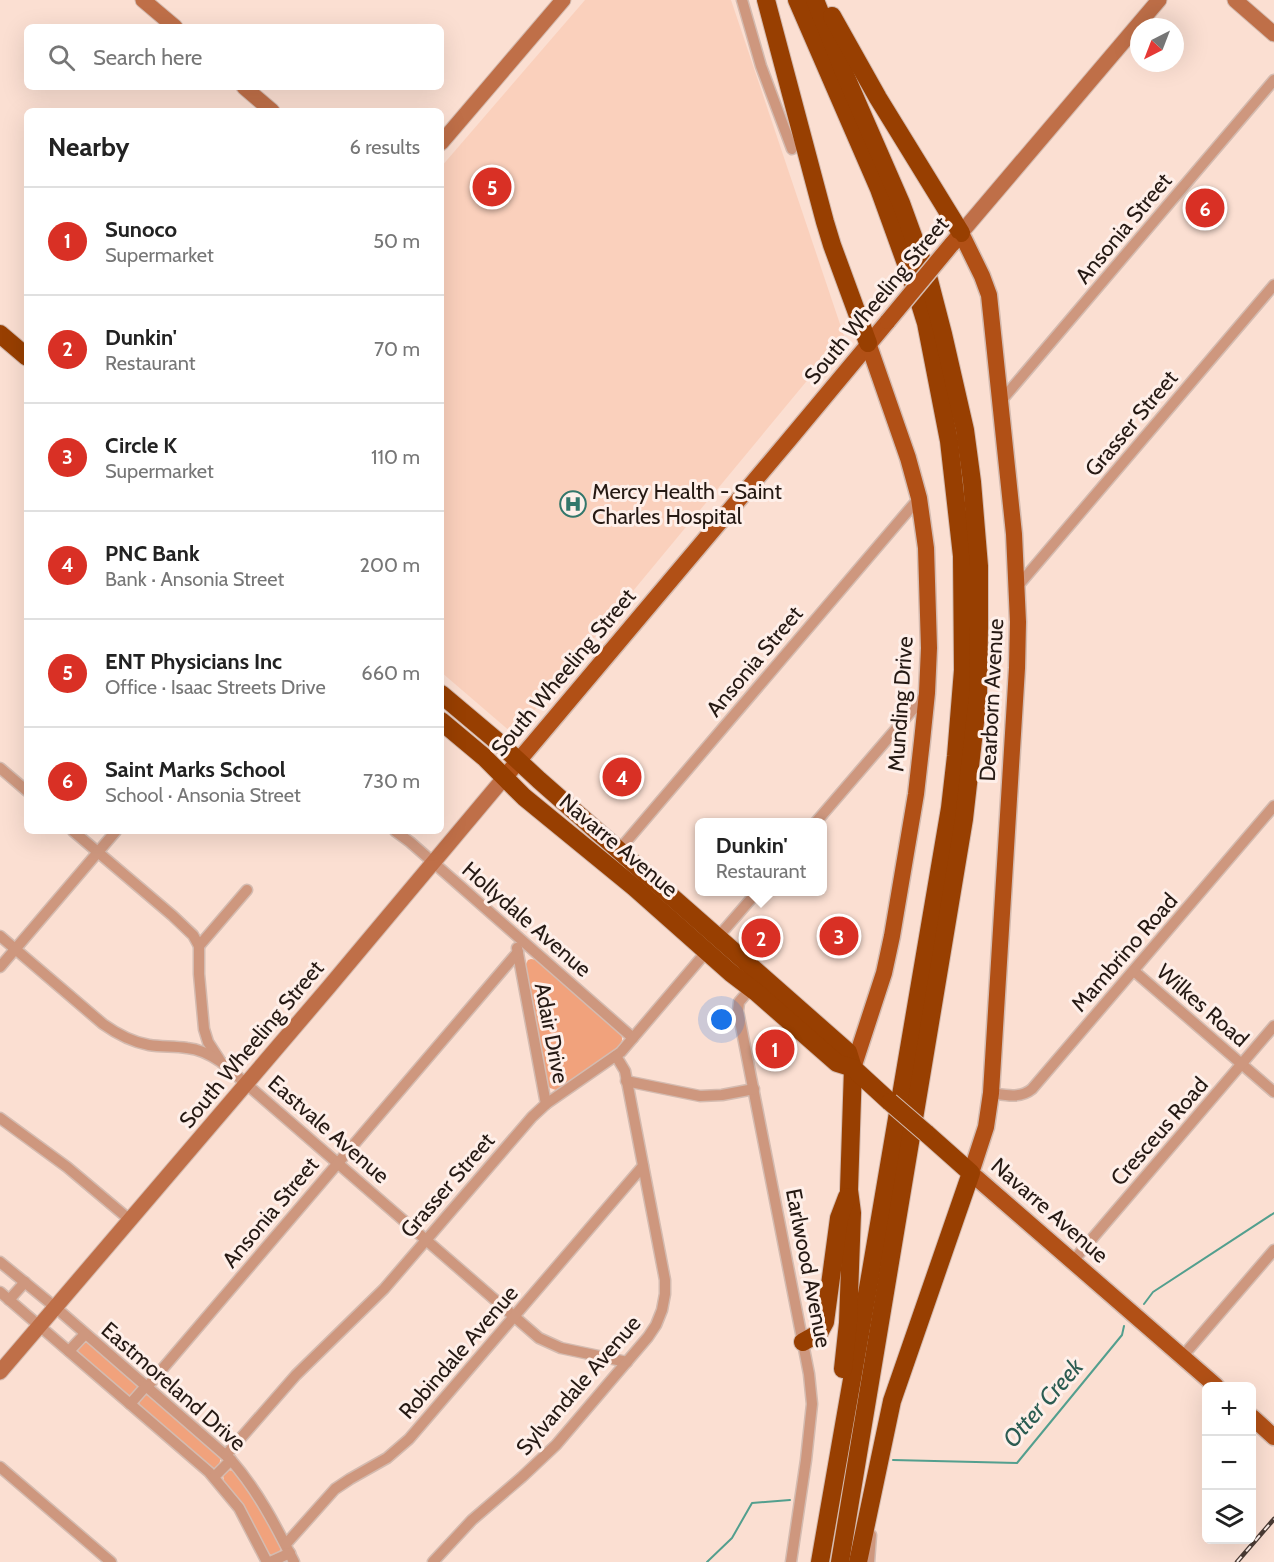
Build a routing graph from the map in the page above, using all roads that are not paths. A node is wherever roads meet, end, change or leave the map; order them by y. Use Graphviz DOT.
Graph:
graph roads {
  1 [pos="143,0"];
  2 [pos="563,0"];
  3 [pos="742,0"];
  4 [pos="766,0"];
  5 [pos="797,0"];
  6 [pos="815,0"];
  7 [pos="823,0"];
  8 [pos="1159,0"];
  9 [pos="1235,0"];
  10 [pos="171,24"];
  11 [pos="1274,34"];
  12 [pos="1274,80"];
  13 [pos="248,90"];
  14 [pos="268,108"];
  15 [pos="444,139"];
  16 [pos="792,149"];
  17 [pos="956,239"];
  18 [pos="1274,285"];
  19 [pos="0,334"];
  20 [pos="868,343"];
  21 [pos="24,354"];
  22 [pos="1001,401"];
  23 [pos="919,498"];
  24 [pos="1017,587"];
  25 [pos="927,693"];
  26 [pos="444,696"];
  27 [pos="444,724"];
  28 [pos="519,761"];
  29 [pos="0,768"];
  30 [pos="504,778"];
  31 [pos="24,788"];
  32 [pos="1274,806"];
  33 [pos="819,818"];
  34 [pos="77,834"];
  35 [pos="113,834"];
  36 [pos="398,834"];
  37 [pos="619,850"];
  38 [pos="98,852"];
  39 [pos="433,862"];
  40 [pos="247,890"];
  41 [pos="754,896"];
  42 [pos="514,933"];
  43 [pos="0,936"];
  44 [pos="199,946"];
  45 [pos="711,947"];
  46 [pos="15,949"];
  47 [pos="518,952"];
  48 [pos="0,967"];
  49 [pos="1134,971"];
  50 [pos="731,973"];
  51 [pos="756,981"];
  52 [pos="815,1023"];
  53 [pos="1274,1026"];
  54 [pos="633,1038"];
  55 [pos="616,1056"];
  56 [pos="221,1062"];
  57 [pos="1242,1064"];
  58 [pos="853,1068"];
  59 [pos="626,1081"];
  60 [pos="246,1084"];
  61 [pos="754,1089"];
  62 [pos="1274,1092"];
  63 [pos="991,1093"];
  64 [pos="546,1104"];
  65 [pos="0,1118"];
  66 [pos="338,1162"];
  67 [pos="643,1166"];
  68 [pos="972,1173"];
  69 [pos="849,1190"];
  70 [pos="130,1220"];
  71 [pos="426,1240"];
  72 [pos="1274,1250"];
  73 [pos="1073,1261"];
  74 [pos="0,1262"];
  75 [pos="25,1282"];
  76 [pos="0,1292"];
  77 [pos="9,1300"];
  78 [pos="55,1307"];
  79 [pos="514,1317"];
  80 [pos="39,1325"];
  81 [pos="85,1334"];
  82 [pos="803,1342"];
  83 [pos="69,1351"];
  84 [pos="1182,1357"];
  85 [pos="627,1362"];
  86 [pos="0,1372"];
  87 [pos="1211,1382"];
  88 [pos="146,1386"];
  89 [pos="130,1404"];
  90 [pos="1256,1422"];
  91 [pos="1274,1437"];
  92 [pos="881,1455"];
  93 [pos="229,1457"];
  94 [pos="0,1467"];
  95 [pos="214,1477"];
  96 [pos="833,1493"];
  97 [pos="290,1553"];
  98 [pos="111,1562"];
  99 [pos="269,1562"];
  100 [pos="433,1562"];
  101 [pos="791,1562"];
  102 [pos="820,1562"];
  103 [pos="840,1562"];
  104 [pos="858,1562"];
  105 [pos="869,1562"];
  1 -- 10 [label="main road"];
  2 -- 15 [label="main road"];
  3 -- 16 [label="street"];
  4 -- 20 [label="highway"];
  5 -- 96 [label="highway"];
  6 -- 103 [label="highway"];
  7 -- 17 [label="highway"];
  8 -- 17 [label="main road, South Wheeling Street"];
  9 -- 11 [label="main road"];
  12 -- 22 [label="street, Ansonia Street"];
  13 -- 14 [label="main road"];
  17 -- 20 [label="main road, South Wheeling Street, bridge"];
  17 -- 22 [label="main road, Dearborn Avenue"];
  18 -- 24 [label="street, Grasser Street"];
  19 -- 21 [label="highway"];
  20 -- 23 [label="main road, Munding Drive"];
  20 -- 28 [label="main road, South Wheeling Street"];
  22 -- 24 [label="main road, Dearborn Avenue"];
  23 -- 25 [label="main road, Munding Drive"];
  23 -- 37 [label="street, Ansonia Street"];
  24 -- 63 [label="main road, Dearborn Avenue"];
  25 -- 33 [label="street"];
  25 -- 58 [label="main road, Munding Drive"];
  26 -- 28 [label="highway, Navarre Avenue"];
  27 -- 30 [label="highway, Navarre Avenue"];
  28 -- 30 [label="main road, South Wheeling Street"];
  28 -- 37 [label="highway, Navarre Avenue"];
  29 -- 31 [label="street"];
  30 -- 39 [label="main road, South Wheeling Street"];
  30 -- 45 [label="highway, Navarre Avenue"];
  32 -- 49 [label="street, Mambrino Road"];
  34 -- 38 [label="street"];
  35 -- 38 [label="street"];
  36 -- 39 [label="street, Hollydale Avenue"];
  37 -- 45 [label="highway, Navarre Avenue"];
  38 -- 44 [label="street"];
  38 -- 46 [label="street"];
  39 -- 42 [label="street, Hollydale Avenue"];
  39 -- 60 [label="main road, South Wheeling Street"];
  40 -- 44 [label="street"];
  41 -- 45 [label="street, Grasser Street"];
  42 -- 47 [label="street, Adair Drive"];
  42 -- 54 [label="street, Hollydale Avenue"];
  43 -- 46 [label="street, Eastvale Avenue"];
  44 -- 56 [label="street"];
  45 -- 50 [label="highway, Navarre Avenue"];
  45 -- 51 [label="highway, Navarre Avenue"];
  45 -- 54 [label="street, Grasser Street"];
  46 -- 48 [label="street"];
  46 -- 56 [label="street, Eastvale Avenue"];
  47 -- 64 [label="street, Adair Drive"];
  47 -- 66 [label="street, Ansonia Street"];
  49 -- 57 [label="street, Wilkes Road"];
  49 -- 63 [label="street, Mambrino Road"];
  50 -- 51 [label="highway, Navarre Avenue"];
  50 -- 52 [label="highway"];
  51 -- 52 [label="highway, Navarre Avenue"];
  51 -- 58 [label="highway, Navarre Avenue"];
  51 -- 61 [label="street, Earlwood Avenue"];
  52 -- 58 [label="highway, Navarre Avenue"];
  53 -- 57 [label="street, Cresceus Road"];
  54 -- 55 [label="street, Grasser Street"];
  55 -- 59 [label="street, Sylvandale Avenue"];
  55 -- 64 [label="street, Grasser Street"];
  56 -- 60 [label="street, Eastvale Avenue"];
  57 -- 62 [label="street, Wilkes Road"];
  57 -- 73 [label="street, Cresceus Road"];
  58 -- 68 [label="highway, Navarre Avenue, bridge"];
  58 -- 69 [label="highway"];
  59 -- 61 [label="street"];
  59 -- 67 [label="street, Sylvandale Avenue"];
  60 -- 66 [label="street, Eastvale Avenue"];
  60 -- 70 [label="main road, South Wheeling Street"];
  61 -- 82 [label="street, Earlwood Avenue"];
  63 -- 68 [label="main road, Dearborn Avenue"];
  64 -- 71 [label="street, Grasser Street"];
  65 -- 70 [label="street"];
  66 -- 71 [label="street, Eastvale Avenue"];
  66 -- 88 [label="street, Ansonia Street"];
  67 -- 79 [label="street, Robindale Avenue"];
  67 -- 85 [label="street, Sylvandale Avenue"];
  68 -- 73 [label="main road, Navarre Avenue"];
  68 -- 92 [label="highway"];
  69 -- 82 [label="highway"];
  69 -- 96 [label="highway"];
  70 -- 78 [label="main road, South Wheeling Street"];
  71 -- 79 [label="street, Eastvale Avenue"];
  71 -- 93 [label="street, Grasser Street"];
  72 -- 84 [label="street"];
  73 -- 84 [label="main road, Navarre Avenue"];
  74 -- 75 [label="street, Eastmoreland Drive"];
  75 -- 77 [label="street"];
  75 -- 78 [label="street, Eastmoreland Drive"];
  76 -- 77 [label="street, Eastmoreland Drive"];
  77 -- 80 [label="street, Eastmoreland Drive"];
  78 -- 80 [label="main road, South Wheeling Street"];
  78 -- 81 [label="street, Eastmoreland Drive"];
  79 -- 85 [label="street, Eastvale Avenue"];
  79 -- 97 [label="street, Robindale Avenue"];
  80 -- 83 [label="street, Eastmoreland Drive"];
  80 -- 86 [label="main road, South Wheeling Street"];
  81 -- 83 [label="street"];
  81 -- 88 [label="street, Eastmoreland Drive"];
  82 -- 101 [label="street, Earlwood Avenue"];
  83 -- 89 [label="street, Eastmoreland Drive"];
  84 -- 87 [label="main road, Navarre Avenue"];
  85 -- 100 [label="street, Sylvandale Avenue"];
  88 -- 89 [label="street, Ansonia Street"];
  88 -- 93 [label="street, Eastmoreland Drive"];
  89 -- 95 [label="street, Eastmoreland Drive"];
  90 -- 91 [label="main road"];
  92 -- 104 [label="highway"];
  92 -- 105 [label="street"];
  93 -- 95 [label="street, Grasser Street"];
  93 -- 97 [label="street, Eastmoreland Drive"];
  94 -- 98 [label="street"];
  95 -- 99 [label="street, Eastmoreland Drive"];
  96 -- 102 [label="highway"];
  97 -- 99 [label="street"];
}
